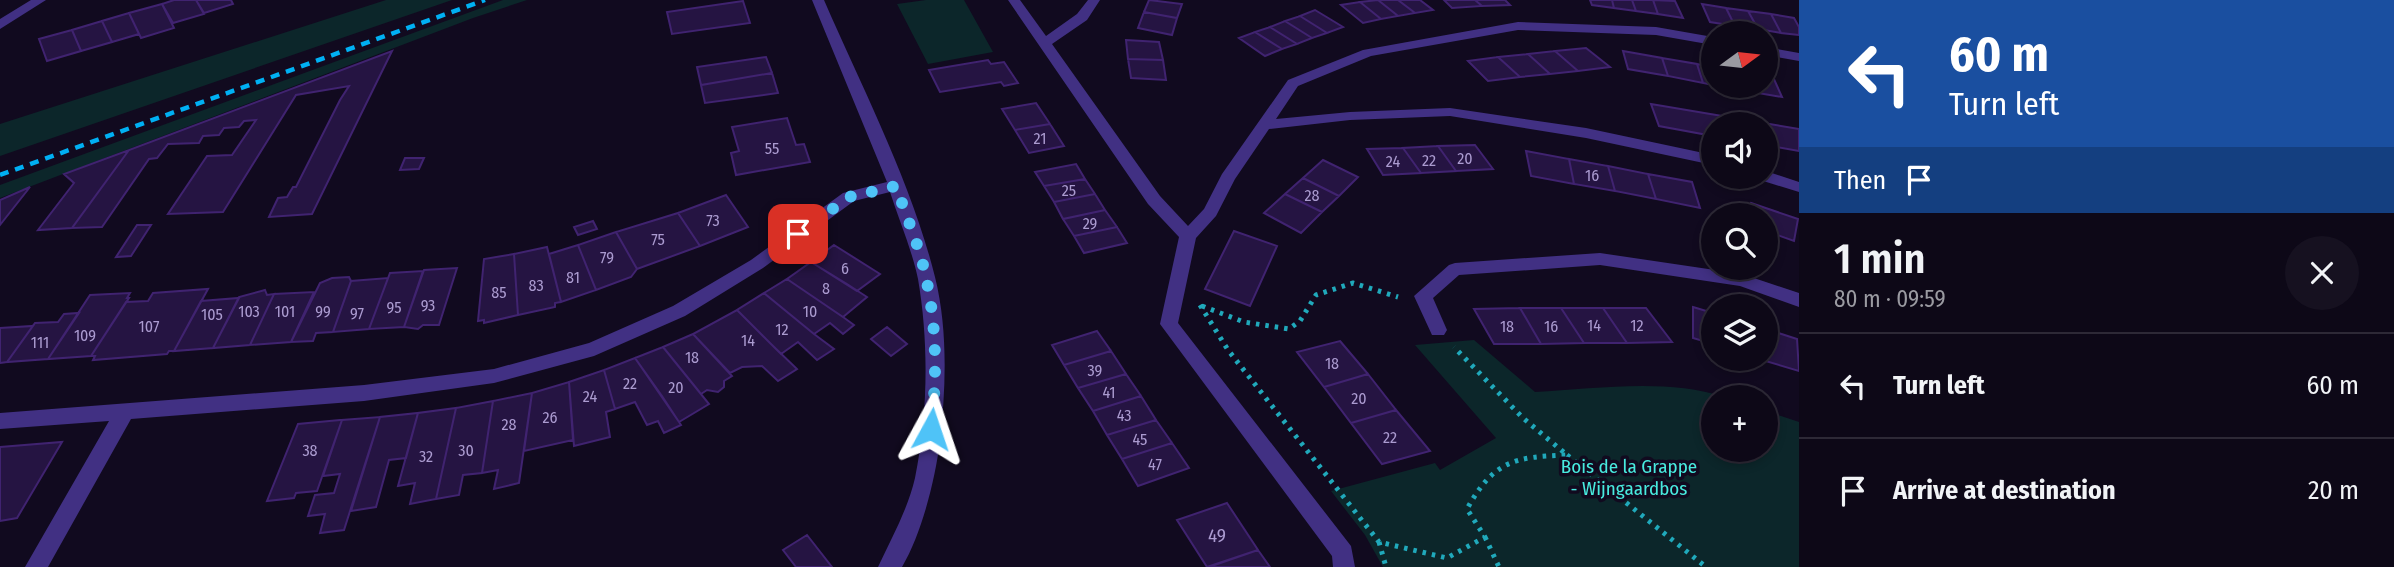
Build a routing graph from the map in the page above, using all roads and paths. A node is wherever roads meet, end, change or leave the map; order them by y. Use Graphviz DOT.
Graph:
graph roads {
  1 [pos="40,0"];
  2 [pos="818,0"];
  3 [pos="1014,0"];
  4 [pos="1094,0"];
  5 [pos="0,25"];
  6 [pos="1701,39"];
  7 [pos="1044,43"];
  8 [pos="1778,53"];
  9 [pos="1799,57"];
  10 [pos="1264,125"];
  11 [pos="1701,157"];
  12 [pos="1778,180"];
  13 [pos="896,186"];
  14 [pos="1799,187"];
  15 [pos="1188,236"];
  16 [pos="1799,300"];
  17 [pos="1426,303"];
  18 [pos="1438,330"];
  19 [pos="125,411"];
  20 [pos="0,421"];
  21 [pos="1567,454"];
  22 [pos="1485,537"];
  23 [pos="1379,542"];
  24 [pos="36,567"];
  25 [pos="889,567"];
  26 [pos="1344,567"];
  27 [pos="1385,567"];
  28 [pos="1499,567"];
  29 [pos="1706,567"];
  1 -- 5 [label="street"];
  2 -- 13 [label="street"];
  3 -- 7 [label="street"];
  4 -- 7 [label="street"];
  6 -- 10 [label="street"];
  7 -- 15 [label="street"];
  8 -- 9 [label="street"];
  10 -- 11 [label="street"];
  10 -- 15 [label="street"];
  12 -- 14 [label="street"];
  13 -- 19 [label="street"];
  13 -- 25 [label="street"];
  15 -- 26 [label="street"];
  16 -- 17 [label="street"];
  17 -- 18 [label="street"];
  17 -- 23 [label="path"];
  18 -- 21 [label="path"];
  19 -- 20 [label="street"];
  19 -- 24 [label="street"];
  21 -- 22 [label="path"];
  21 -- 29 [label="path"];
  22 -- 23 [label="path"];
  22 -- 28 [label="path"];
  23 -- 27 [label="path"];
}
